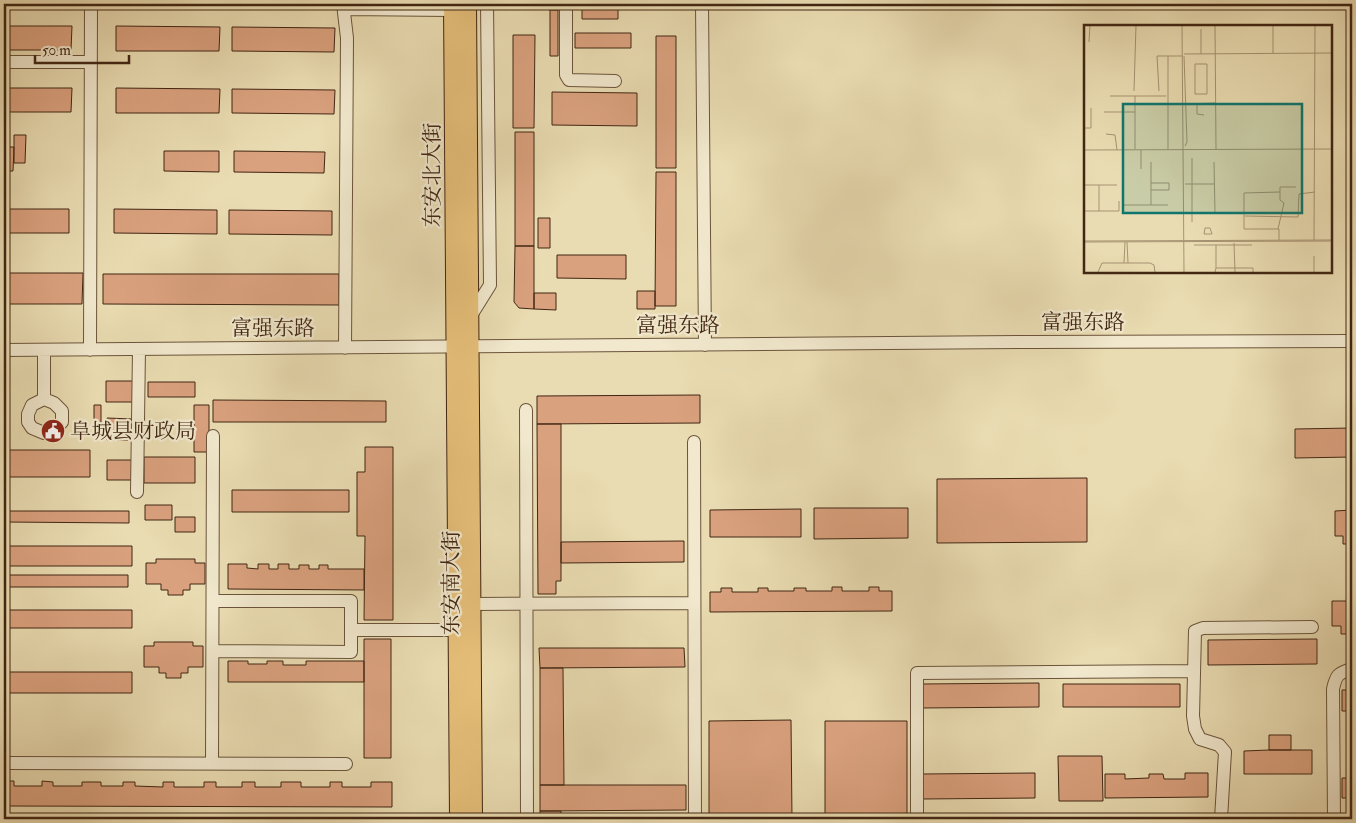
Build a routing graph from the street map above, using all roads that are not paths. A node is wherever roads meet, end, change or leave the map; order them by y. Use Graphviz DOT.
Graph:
graph roads {
  1 [pos="91,4"];
  2 [pos="468,4"];
  3 [pos="487,4"];
  4 [pos="566,4"];
  5 [pos="702,4"];
  6 [pos="344,7"];
  7 [pos="452,7"];
  8 [pos="4,62"];
  9 [pos="91,62"];
  10 [pos="615,81"];
  11 [pos="470,317"];
  12 [pos="1352,341"];
  13 [pos="705,345"];
  14 [pos="463,347"];
  15 [pos="345,348"];
  16 [pos="139,349"];
  17 [pos="4,350"];
  18 [pos="44,350"];
  19 [pos="90,350"];
  20 [pos="44,399"];
  21 [pos="526,410"];
  22 [pos="213,436"];
  23 [pos="694,442"];
  24 [pos="138,492"];
  25 [pos="213,601"];
  26 [pos="694,603"];
  27 [pos="472,604"];
  28 [pos="526,604"];
  29 [pos="1312,627"];
  30 [pos="351,630"];
  31 [pos="456,630"];
  32 [pos="213,651"];
  33 [pos="1352,669"];
  34 [pos="1194,671"];
  35 [pos="6,763"];
  36 [pos="212,763"];
  37 [pos="346,764"];
  38 [pos="458,819"];
  39 [pos="474,819"];
  40 [pos="527,819"];
  41 [pos="695,819"];
  42 [pos="917,819"];
  43 [pos="1221,819"];
  44 [pos="1334,819"];
  1 -- 9 [label="street"];
  2 -- 11 [label="main road, 东安北大街"];
  3 -- 11 [label="street"];
  4 -- 10 [label="street"];
  5 -- 13 [label="street"];
  6 -- 7 [label="street"];
  6 -- 15 [label="street"];
  7 -- 14 [label="main road, 东安北大街"];
  8 -- 9 [label="street"];
  9 -- 19 [label="street"];
  11 -- 14 [label="main road, 东安北大街"];
  12 -- 13 [label="street, 富强东路"];
  13 -- 14 [label="street, 富强东路"];
  14 -- 15 [label="street, 富强东路"];
  14 -- 27 [label="main road, 东安南大街"];
  14 -- 31 [label="main road, 东安南大街"];
  15 -- 16 [label="street, 富强东路"];
  16 -- 19 [label="street, 富强东路"];
  16 -- 24 [label="street"];
  17 -- 18 [label="street, 富强东路"];
  18 -- 19 [label="street, 富强东路"];
  18 -- 20 [label="street"];
  21 -- 28 [label="street"];
  22 -- 25 [label="street"];
  23 -- 26 [label="street"];
  25 -- 30 [label="street"];
  25 -- 32 [label="street"];
  26 -- 28 [label="street"];
  26 -- 41 [label="street"];
  27 -- 28 [label="street"];
  27 -- 39 [label="main road, 东安南大街"];
  28 -- 40 [label="street"];
  29 -- 34 [label="street"];
  30 -- 31 [label="street"];
  30 -- 32 [label="street"];
  31 -- 38 [label="main road, 东安南大街"];
  32 -- 36 [label="street"];
  33 -- 44 [label="street"];
  34 -- 42 [label="street"];
  34 -- 43 [label="street"];
  35 -- 36 [label="street"];
  36 -- 37 [label="street"];
}
